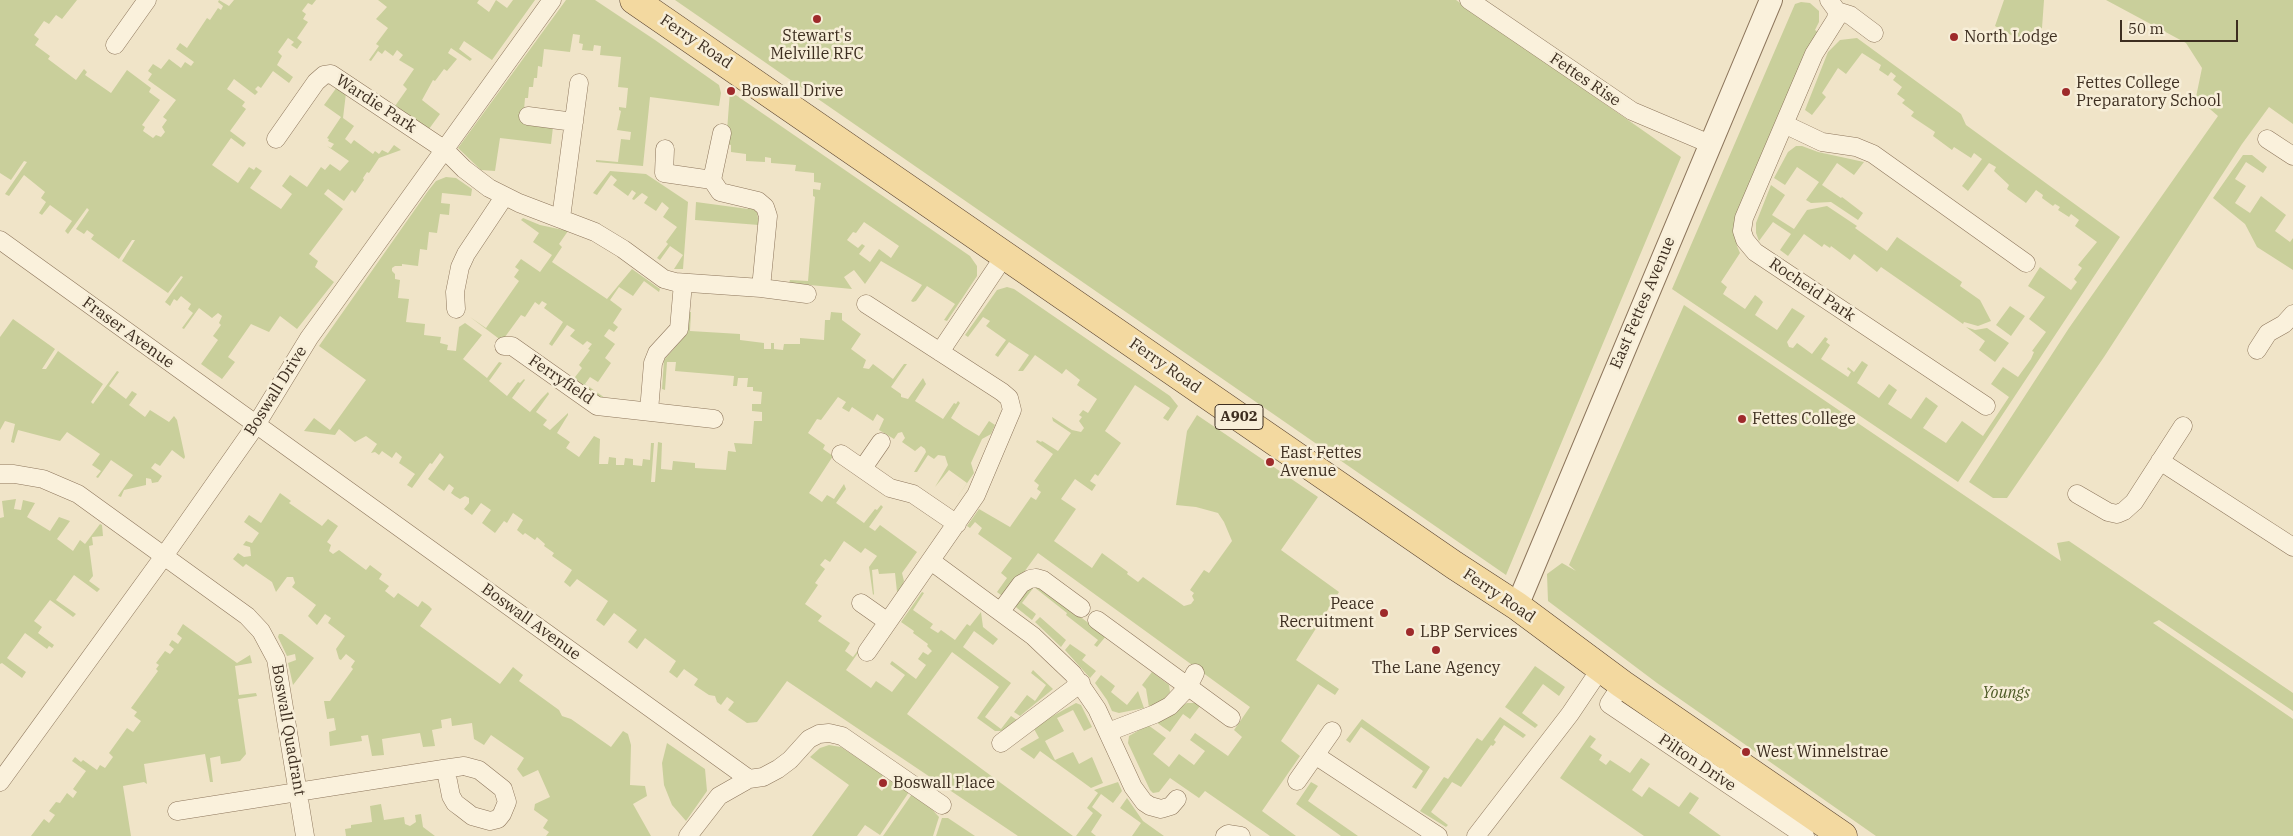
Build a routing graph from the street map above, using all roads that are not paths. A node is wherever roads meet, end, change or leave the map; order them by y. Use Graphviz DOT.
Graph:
graph roads {
  1 [pos="147,0"];
  2 [pos="552,0"];
  3 [pos="634,0"];
  4 [pos="1470,0"];
  5 [pos="1771,0"];
  6 [pos="1833,6"];
  7 [pos="1874,33"];
  8 [pos="115,45"];
  9 [pos="579,83"];
  10 [pos="528,116"];
  11 [pos="574,122"];
  12 [pos="1784,124"];
  13 [pos="722,132"];
  14 [pos="2267,139"];
  15 [pos="276,140"];
  16 [pos="1710,144"];
  17 [pos="665,149"];
  18 [pos="445,150"];
  19 [pos="2293,156"];
  20 [pos="712,180"];
  21 [pos="504,197"];
  22 [pos="561,218"];
  23 [pos="0,240"];
  24 [pos="1005,255"];
  25 [pos="2026,263"];
  26 [pos="683,283"];
  27 [pos="761,288"];
  28 [pos="807,294"];
  29 [pos="866,304"];
  30 [pos="456,309"];
  31 [pos="2293,314"];
  32 [pos="504,346"];
  33 [pos="2257,350"];
  34 [pos="940,352"];
  35 [pos="1986,406"];
  36 [pos="649,412"];
  37 [pos="714,419"];
  38 [pos="256,425"];
  39 [pos="2183,426"];
  40 [pos="881,442"];
  41 [pos="842,454"];
  42 [pos="2160,461"];
  43 [pos="862,468"];
  44 [pos="0,474"];
  45 [pos="2077,494"];
  46 [pos="957,524"];
  47 [pos="2293,547"];
  48 [pos="164,556"];
  49 [pos="931,560"];
  50 [pos="861,603"];
  51 [pos="1517,606"];
  52 [pos="1081,608"];
  53 [pos="1001,611"];
  54 [pos="1097,620"];
  55 [pos="888,622"];
  56 [pos="867,652"];
  57 [pos="1612,676"];
  58 [pos="1191,680"];
  59 [pos="1081,683"];
  60 [pos="1231,718"];
  61 [pos="1332,731"];
  62 [pos="1108,732"];
  63 [pos="1001,743"];
  64 [pos="1316,755"];
  65 [pos="443,769"];
  66 [pos="749,779"];
  67 [pos="1297,781"];
  68 [pos="0,782"];
  69 [pos="298,792"];
  70 [pos="1177,799"];
  71 [pos="942,805"];
  72 [pos="177,811"];
  73 [pos="1836,833"];
  74 [pos="305,836"];
  75 [pos="688,836"];
  76 [pos="1225,836"];
  77 [pos="1241,836"];
  78 [pos="1438,836"];
  79 [pos="1476,836"];
  80 [pos="1805,836"];
  1 -- 8 [label="street"];
  2 -- 18 [label="street, Boswall Drive"];
  3 -- 24 [label="main road, Ferry Road / A902"];
  4 -- 16 [label="street, Fettes Rise"];
  5 -- 16 [label="street, East Fettes Avenue"];
  6 -- 7 [label="street, Rocheid Park"];
  6 -- 12 [label="street, Rocheid Park"];
  9 -- 11 [label="street"];
  10 -- 11 [label="street"];
  11 -- 22 [label="street"];
  12 -- 25 [label="street"];
  12 -- 35 [label="street, Rocheid Park"];
  13 -- 20 [label="street"];
  14 -- 19 [label="street"];
  15 -- 18 [label="street, Wardie Park"];
  16 -- 51 [label="street, East Fettes Avenue"];
  17 -- 20 [label="street"];
  18 -- 21 [label="street"];
  18 -- 38 [label="street, Boswall Drive"];
  20 -- 27 [label="street"];
  21 -- 22 [label="street"];
  21 -- 30 [label="street"];
  22 -- 26 [label="street"];
  23 -- 38 [label="street, Fraser Avenue"];
  24 -- 34 [label="street"];
  24 -- 51 [label="main road, Ferry Road / A902"];
  26 -- 27 [label="street"];
  26 -- 36 [label="street"];
  27 -- 28 [label="street"];
  29 -- 34 [label="street"];
  31 -- 33 [label="street"];
  32 -- 36 [label="street, Ferryfield"];
  34 -- 46 [label="street"];
  36 -- 37 [label="street, Ferryfield"];
  38 -- 48 [label="street, Boswall Drive"];
  38 -- 66 [label="street, Boswall Avenue"];
  39 -- 42 [label="street"];
  40 -- 43 [label="street"];
  41 -- 43 [label="street"];
  42 -- 45 [label="street"];
  42 -- 47 [label="street"];
  43 -- 46 [label="street"];
  44 -- 48 [label="street, Boswall Quadrant"];
  46 -- 49 [label="street"];
  48 -- 68 [label="street, Boswall Drive"];
  48 -- 69 [label="street, Boswall Quadrant"];
  49 -- 53 [label="street"];
  49 -- 55 [label="street"];
  50 -- 55 [label="street"];
  51 -- 57 [label="main road, Ferry Road / A902"];
  52 -- 53 [label="street"];
  53 -- 59 [label="street"];
  54 -- 58 [label="street"];
  55 -- 56 [label="street"];
  57 -- 73 [label="main road, Ferry Road / A902"];
  57 -- 79 [label="street"];
  57 -- 80 [label="street, Pilton Drive"];
  58 -- 60 [label="street"];
  58 -- 62 [label="street"];
  59 -- 62 [label="street"];
  59 -- 63 [label="street"];
  61 -- 64 [label="street"];
  62 -- 70 [label="street"];
  64 -- 67 [label="street"];
  64 -- 78 [label="street"];
  65 -- 69 [label="street"];
  66 -- 71 [label="street"];
  66 -- 75 [label="street"];
  69 -- 72 [label="street"];
  69 -- 74 [label="street, Boswall Quadrant"];
  76 -- 77 [label="street"];
}
